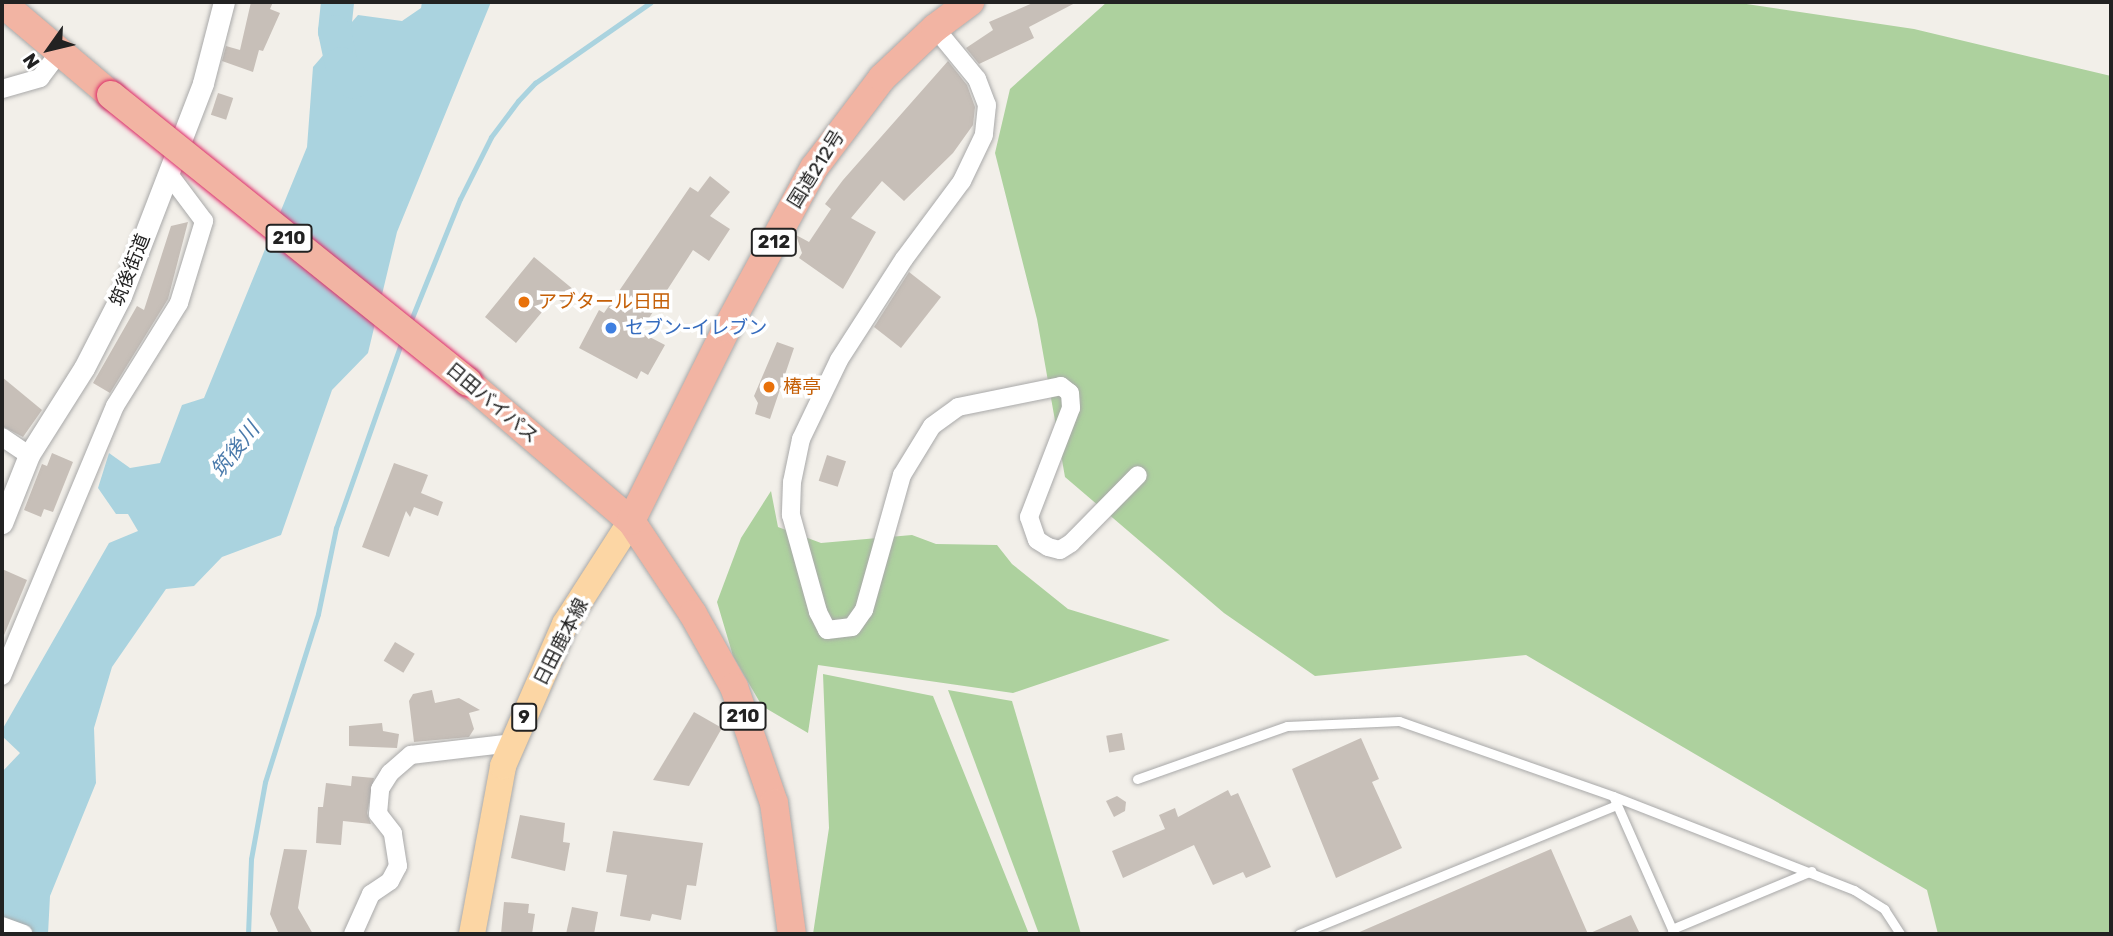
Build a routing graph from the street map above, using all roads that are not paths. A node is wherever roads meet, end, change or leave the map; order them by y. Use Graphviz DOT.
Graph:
graph roads {
  1 [pos="223,2"];
  2 [pos="970,2"];
  3 [pos="2,3"];
  4 [pos="935,28"];
  5 [pos="60,53"];
  6 [pos="2,89"];
  7 [pos="168,173"];
  8 [pos="2,437"];
  9 [pos="29,455"];
  10 [pos="1138,475"];
  11 [pos="632,521"];
  12 [pos="2,523"];
  13 [pos="2,676"];
  14 [pos="513,743"];
  15 [pos="1137,779"];
  16 [pos="1615,801"];
  17 [pos="1811,871"];
  18 [pos="2,926"];
  19 [pos="1673,932"];
  20 [pos="24,934"];
  21 [pos="352,934"];
  22 [pos="472,934"];
  23 [pos="792,934"];
  24 [pos="1299,934"];
  25 [pos="1900,934"];
  1 -- 7 [label="street, 筑後街道"];
  2 -- 4 [label="highway, 国道212号 / 212"];
  3 -- 5 [label="highway, 日田バイパス / 210"];
  4 -- 10 [label="street"];
  4 -- 11 [label="highway, 国道212号 / 212"];
  5 -- 6 [label="street"];
  5 -- 11 [label="highway, 日田バイパス / 210, bridge"];
  7 -- 9 [label="street, 筑後街道"];
  7 -- 13 [label="street"];
  8 -- 9 [label="street"];
  9 -- 12 [label="street, 筑後街道"];
  11 -- 14 [label="main road, 日田鹿本線 / 9"];
  11 -- 23 [label="highway, 日田バイパス / 210"];
  14 -- 21 [label="street"];
  14 -- 22 [label="main road, 日田鹿本線 / 9"];
  15 -- 16 [label="lane"];
  16 -- 17 [label="lane"];
  16 -- 19 [label="lane"];
  16 -- 24 [label="lane"];
  17 -- 19 [label="lane"];
  17 -- 25 [label="lane"];
  18 -- 20 [label="street"];
}
